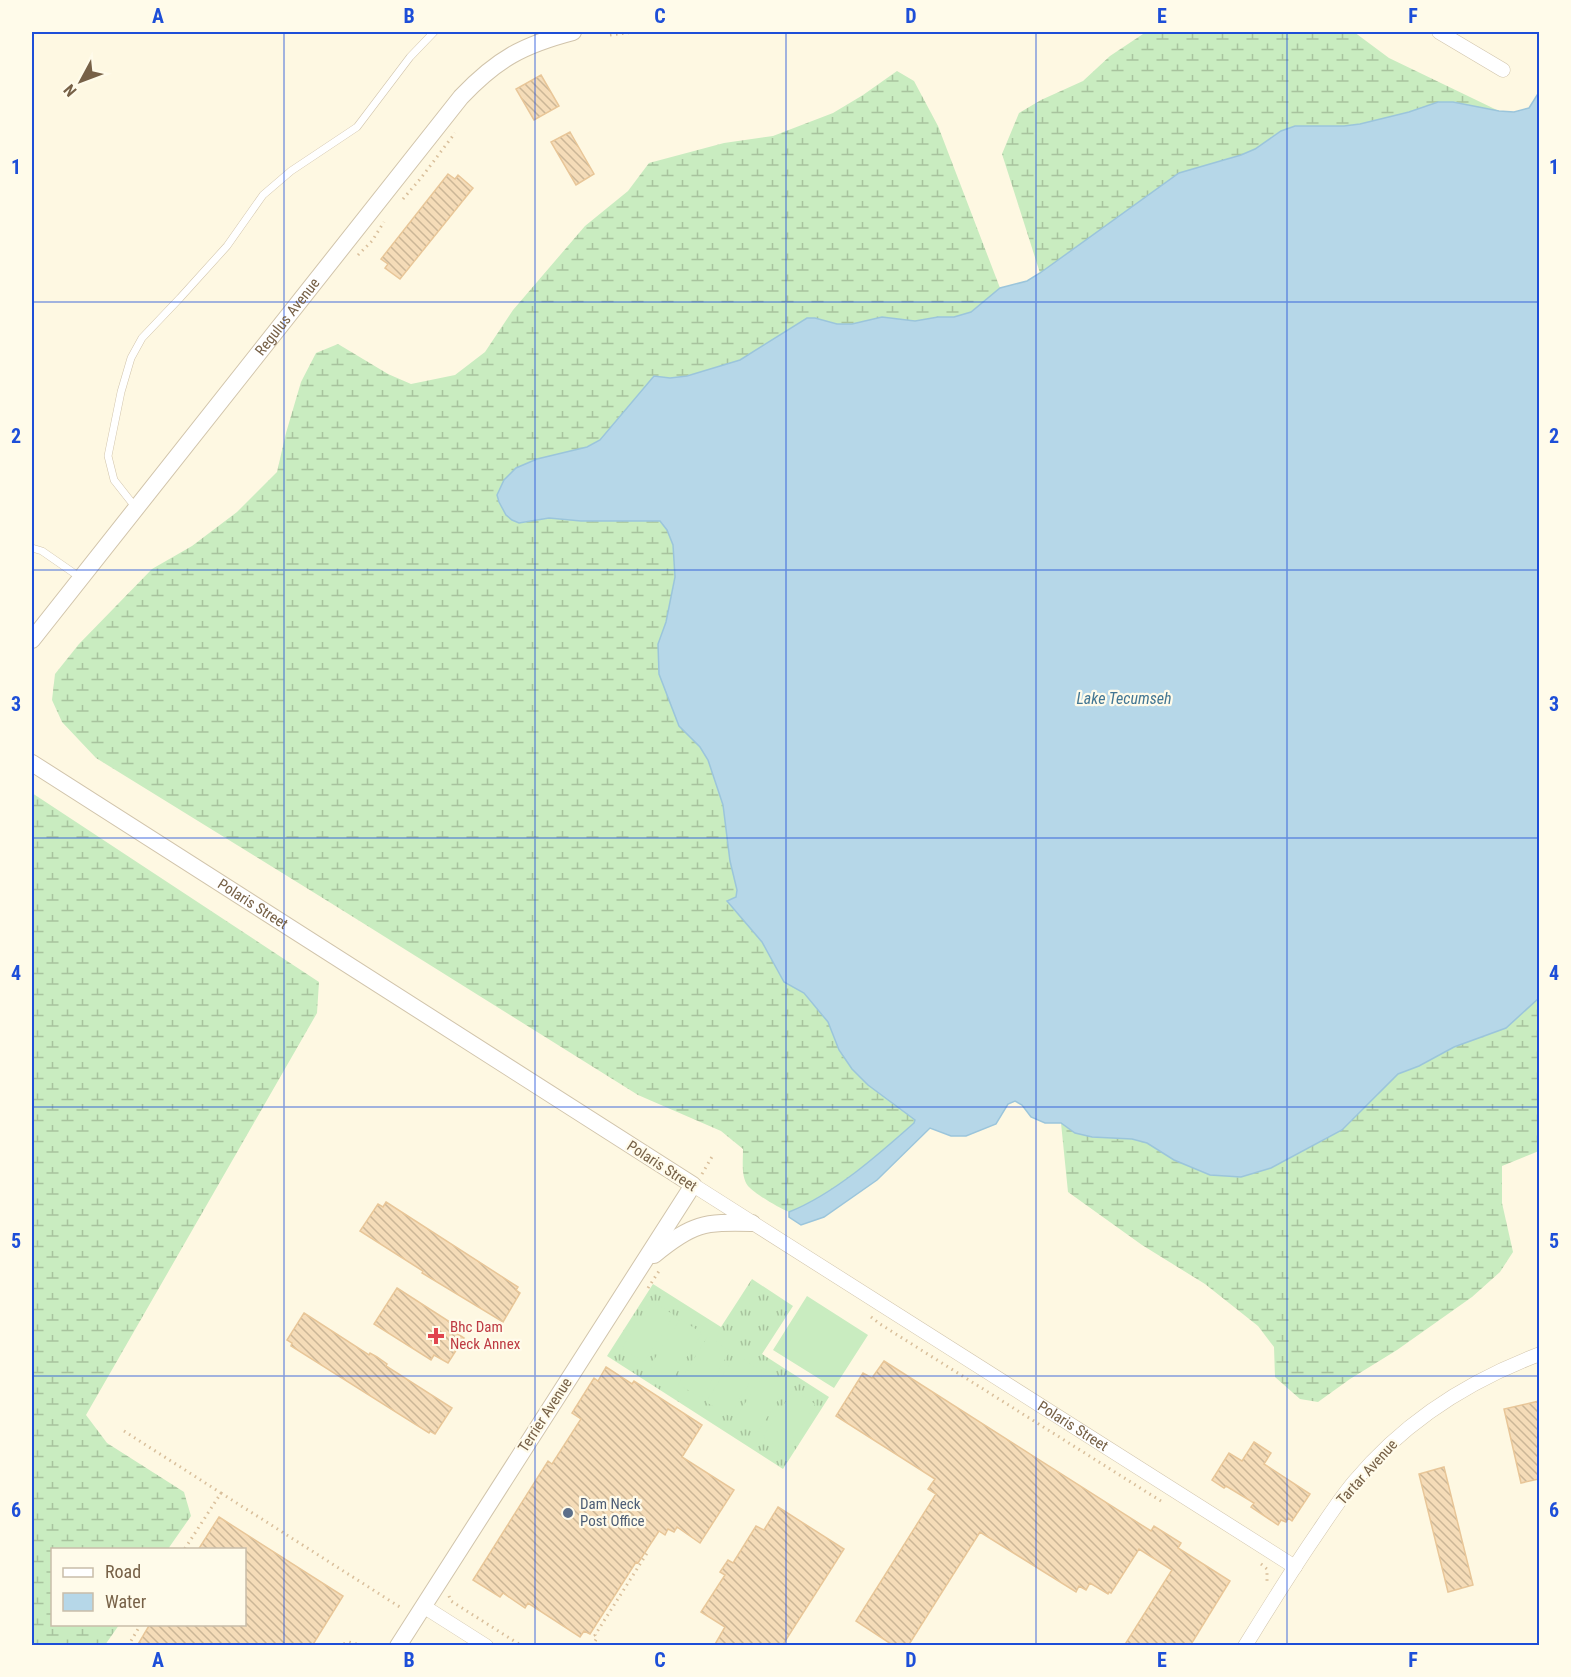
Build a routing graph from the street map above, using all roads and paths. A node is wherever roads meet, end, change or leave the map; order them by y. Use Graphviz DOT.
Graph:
graph roads {
  1 [pos="434,32"];
  2 [pos="573,32"];
  3 [pos="633,32"];
  4 [pos="1439,32"];
  5 [pos="610,36"];
  6 [pos="1503,70"];
  7 [pos="456,132"];
  8 [pos="402,199"];
  9 [pos="390,214"];
  10 [pos="353,260"];
  11 [pos="136,508"];
  12 [pos="32,548"];
  13 [pos="81,578"];
  14 [pos="32,640"];
  15 [pos="32,763"];
  16 [pos="693,1185"];
  17 [pos="752,1223"];
  18 [pos="663,1266"];
  19 [pos="640,1267"];
  20 [pos="643,1295"];
  21 [pos="864,1311"];
  22 [pos="1539,1354"];
  23 [pos="124,1431"];
  24 [pos="221,1493"];
  25 [pos="1171,1507"];
  26 [pos="185,1548"];
  27 [pos="649,1550"];
  28 [pos="1261,1564"];
  29 [pos="1295,1566"];
  30 [pos="1267,1587"];
  31 [pos="447,1591"];
  32 [pos="423,1606"];
  33 [pos="407,1612"];
  34 [pos="140,1626"];
  35 [pos="128,1646"];
  36 [pos="338,1646"];
  37 [pos="364,1646"];
  38 [pos="398,1646"];
  39 [pos="486,1646"];
  40 [pos="522,1646"];
  41 [pos="592,1646"];
  42 [pos="1245,1646"];
  1 -- 11 [label="lane"];
  2 -- 11 [label="street, Regulus Avenue"];
  3 -- 5 [label="path"];
  4 -- 6 [label="street"];
  7 -- 8 [label="path"];
  9 -- 10 [label="path"];
  11 -- 13 [label="street, Regulus Avenue"];
  12 -- 13 [label="lane"];
  13 -- 14 [label="street, Regulus Avenue"];
  15 -- 16 [label="street, Polaris Street"];
  16 -- 17 [label="street, Polaris Street"];
  16 -- 19 [label="street, Terrier Avenue"];
  17 -- 19 [label="street"];
  17 -- 29 [label="street, Polaris Street"];
  18 -- 20 [label="path"];
  19 -- 32 [label="street, Terrier Avenue"];
  21 -- 25 [label="path"];
  22 -- 29 [label="street, Tartar Avenue"];
  23 -- 24 [label="path"];
  24 -- 26 [label="path"];
  24 -- 33 [label="path"];
  27 -- 41 [label="path"];
  28 -- 30 [label="path"];
  29 -- 42 [label="street, Tartar Avenue"];
  31 -- 40 [label="path"];
  32 -- 38 [label="street, Terrier Avenue"];
  32 -- 39 [label="street"];
  34 -- 35 [label="path"];
  36 -- 37 [label="path"];
}
